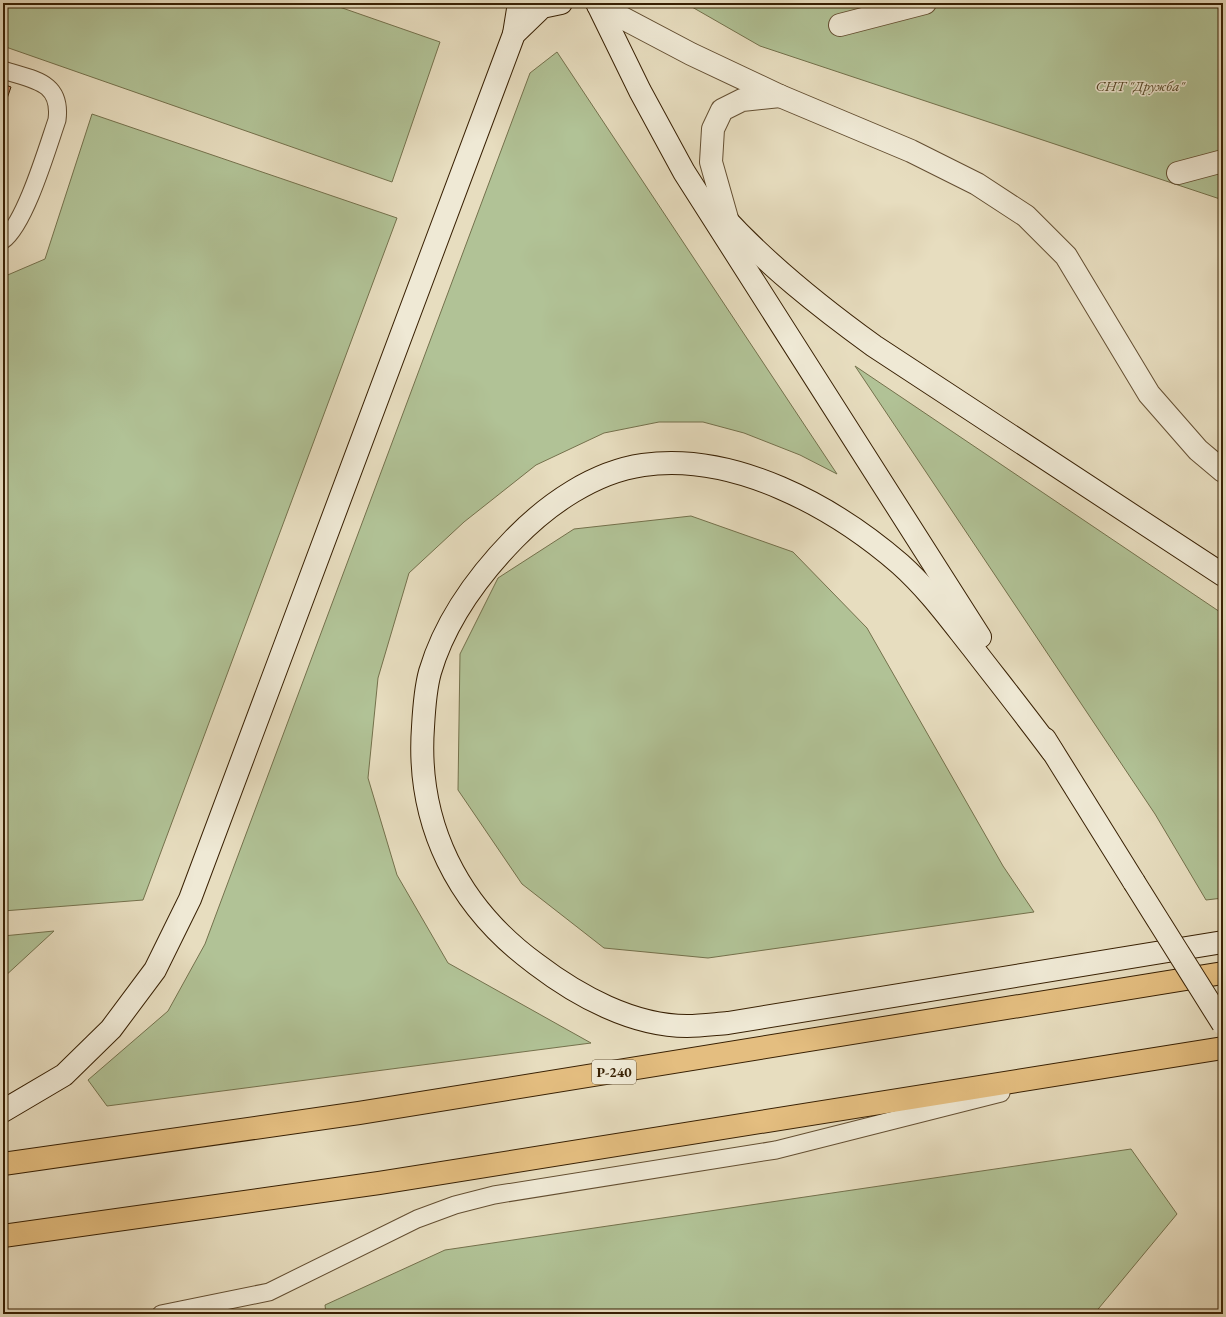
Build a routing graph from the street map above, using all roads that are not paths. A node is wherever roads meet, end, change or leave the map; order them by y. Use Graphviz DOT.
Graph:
graph roads {
  1 [pos="519,3"];
  2 [pos="561,3"];
  3 [pos="925,3"];
  4 [pos="594,4"];
  5 [pos="840,25"];
  6 [pos="514,34"];
  7 [pos="3,70"];
  8 [pos="780,96"];
  9 [pos="1223,161"];
  10 [pos="684,172"];
  11 [pos="1178,173"];
  12 [pos="728,222"];
  13 [pos="3,240"];
  14 [pos="1223,471"];
  15 [pos="1223,575"];
  16 [pos="1052,751"];
  17 [pos="1223,942"];
  18 [pos="1223,973"];
  19 [pos="1223,1024"];
  20 [pos="1223,1048"];
  21 [pos="1223,1054"];
  22 [pos="1178,1056"];
  23 [pos="1076,1073"];
  24 [pos="3,1111"];
  25 [pos="3,1164"];
  26 [pos="3,1236"];
  27 [pos="160,1314"];
  1 -- 6 [label="main road"];
  2 -- 6 [label="main road"];
  3 -- 5 [label="main road"];
  4 -- 8 [label="main road"];
  4 -- 10 [label="main road"];
  6 -- 24 [label="main road"];
  7 -- 13 [label="lane"];
  8 -- 12 [label="main road"];
  8 -- 14 [label="main road"];
  9 -- 11 [label="main road"];
  10 -- 12 [label="main road"];
  10 -- 16 [label="main road"];
  12 -- 15 [label="main road"];
  16 -- 17 [label="main road"];
  16 -- 19 [label="main road, bridge"];
  18 -- 25 [label="highway, Р-240"];
  20 -- 22 [label="highway"];
  21 -- 22 [label="main road"];
  22 -- 23 [label="highway"];
  23 -- 26 [label="highway"];
  23 -- 27 [label="lane"];
}
